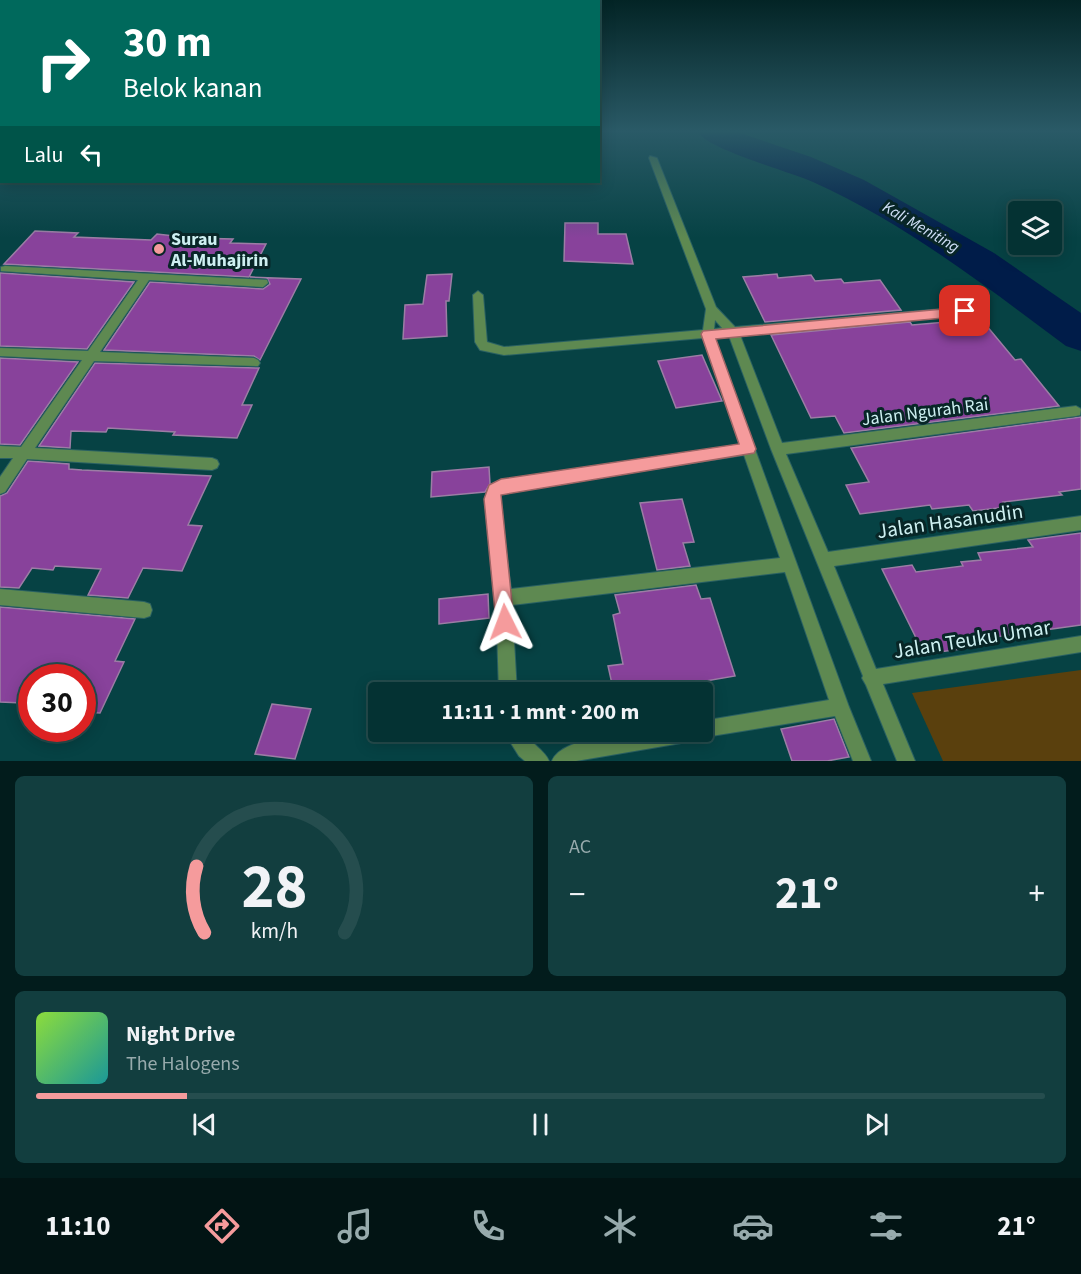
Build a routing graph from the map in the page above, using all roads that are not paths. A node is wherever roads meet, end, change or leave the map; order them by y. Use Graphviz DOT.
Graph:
graph roads {
  1 [pos="656,168"];
  2 [pos="5,269"];
  3 [pos="145,278"];
  4 [pos="263,283"];
  5 [pos="478,295"];
  6 [pos="711,309"];
  7 [pos="965,311"];
  8 [pos="733,332"];
  9 [pos="708,334"];
  10 [pos="0,352"];
  11 [pos="90,357"];
  12 [pos="254,363"];
  13 [pos="1076,411"];
  14 [pos="749,449"];
  15 [pos="778,449"];
  16 [pos="0,452"];
  17 [pos="22,454"];
  18 [pos="212,464"];
  19 [pos="0,488"];
  20 [pos="1081,523"];
  21 [pos="825,560"];
  22 [pos="789,564"];
  23 [pos="0,597"];
  24 [pos="504,598"];
  25 [pos="144,610"];
  26 [pos="1081,644"];
  27 [pos="870,678"];
  28 [pos="508,682"];
  29 [pos="840,707"];
  30 [pos="713,728"];
  31 [pos="520,742"];
  32 [pos="633,742"];
  33 [pos="540,761"];
  34 [pos="561,761"];
  35 [pos="862,761"];
  36 [pos="906,761"];
  1 -- 6 [label="street"];
  2 -- 3 [label="street"];
  3 -- 4 [label="street"];
  3 -- 11 [label="street"];
  5 -- 9 [label="street"];
  6 -- 8 [label="street"];
  6 -- 9 [label="street"];
  7 -- 8 [label="street"];
  8 -- 9 [label="street"];
  8 -- 15 [label="street"];
  9 -- 14 [label="street"];
  10 -- 11 [label="street"];
  11 -- 12 [label="street"];
  11 -- 17 [label="street"];
  13 -- 15 [label="street, Jalan Ngurah Rai"];
  14 -- 22 [label="street"];
  14 -- 24 [label="street"];
  15 -- 21 [label="street"];
  16 -- 17 [label="street"];
  17 -- 18 [label="street"];
  17 -- 19 [label="street"];
  20 -- 21 [label="street, Jalan Hasanudin"];
  21 -- 27 [label="street"];
  22 -- 24 [label="street"];
  22 -- 29 [label="street"];
  23 -- 25 [label="street"];
  24 -- 28 [label="street"];
  26 -- 27 [label="street, Jalan Teuku Umar"];
  27 -- 36 [label="street"];
  29 -- 30 [label="street"];
  29 -- 35 [label="street"];
  31 -- 33 [label="street"];
  32 -- 34 [label="street"];
}
